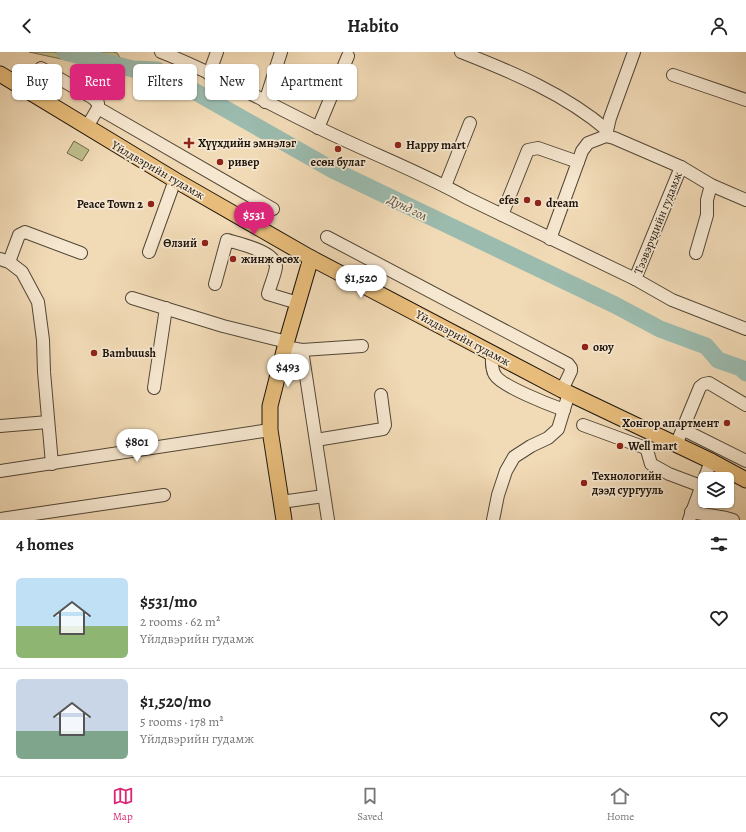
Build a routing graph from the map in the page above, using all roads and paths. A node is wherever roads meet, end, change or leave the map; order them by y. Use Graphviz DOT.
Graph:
graph roads {
  1 [pos="161,52"];
  2 [pos="217,52"];
  3 [pos="281,52"];
  4 [pos="461,52"];
  5 [pos="634,52"];
  6 [pos="348,56"];
  7 [pos="213,64"];
  8 [pos="205,72"];
  9 [pos="0,74"];
  10 [pos="673,75"];
  11 [pos="62,80"];
  12 [pos="259,99"];
  13 [pos="746,100"];
  14 [pos="265,102"];
  15 [pos="98,108"];
  16 [pos="470,122"];
  17 [pos="87,127"];
  18 [pos="318,128"];
  19 [pos="607,133"];
  20 [pos="578,162"];
  21 [pos="681,167"];
  22 [pos="175,180"];
  23 [pos="711,185"];
  24 [pos="445,186"];
  25 [pos="746,200"];
  26 [pos="273,209"];
  27 [pos="502,215"];
  28 [pos="327,237"];
  29 [pos="550,238"];
  30 [pos="149,252"];
  31 [pos="81,253"];
  32 [pos="696,253"];
  33 [pos="311,258"];
  34 [pos="5,261"];
  35 [pos="635,279"];
  36 [pos="215,284"];
  37 [pos="132,298"];
  38 [pos="298,303"];
  39 [pos="166,308"];
  40 [pos="746,329"];
  41 [pos="286,344"];
  42 [pos="362,346"];
  43 [pos="302,350"];
  44 [pos="492,354"];
  45 [pos="154,388"];
  46 [pos="566,391"];
  47 [pos="380,395"];
  48 [pos="746,405"];
  49 [pos="564,410"];
  50 [pos="48,422"];
  51 [pos="583,425"];
  52 [pos="0,426"];
  53 [pos="270,430"];
  54 [pos="682,430"];
  55 [pos="316,440"];
  56 [pos="676,445"];
  57 [pos="711,461"];
  58 [pos="746,461"];
  59 [pos="52,464"];
  60 [pos="0,471"];
  61 [pos="707,472"];
  62 [pos="746,480"];
  63 [pos="698,485"];
  64 [pos="698,494"];
  65 [pos="164,495"];
  66 [pos="324,496"];
  67 [pos="281,502"];
  68 [pos="690,516"];
  69 [pos="0,519"];
  70 [pos="284,520"];
  71 [pos="328,520"];
  72 [pos="494,520"];
  73 [pos="732,520"];
  1 -- 8 [label="street"];
  2 -- 7 [label="street"];
  3 -- 14 [label="street"];
  4 -- 19 [label="street"];
  5 -- 19 [label="street"];
  6 -- 18 [label="street"];
  9 -- 17 [label="main road, Yйлдвэрийн гудамж"];
  10 -- 13 [label="street"];
  11 -- 15 [label="street"];
  12 -- 14 [label="street"];
  14 -- 18 [label="street"];
  15 -- 17 [label="street"];
  15 -- 26 [label="street"];
  16 -- 24 [label="street"];
  17 -- 22 [label="main road, Yйлдвэрийн гудамж"];
  18 -- 24 [label="street"];
  19 -- 20 [label="street"];
  19 -- 21 [label="street"];
  20 -- 27 [label="street"];
  20 -- 29 [label="street"];
  21 -- 23 [label="street"];
  21 -- 35 [label="street, Тээвэрчдийн гудамж"];
  22 -- 30 [label="street"];
  22 -- 33 [label="main road, Yйлдвэрийн гудамж"];
  23 -- 25 [label="street"];
  23 -- 32 [label="street"];
  24 -- 27 [label="street"];
  27 -- 29 [label="street"];
  28 -- 46 [label="street"];
  29 -- 35 [label="street"];
  31 -- 34 [label="street"];
  33 -- 38 [label="main road"];
  33 -- 44 [label="main road, Yйлдвэрийн гудамж"];
  34 -- 50 [label="street"];
  35 -- 40 [label="street"];
  36 -- 38 [label="street"];
  37 -- 39 [label="street"];
  38 -- 41 [label="main road"];
  39 -- 41 [label="street"];
  39 -- 45 [label="street"];
  41 -- 43 [label="street"];
  41 -- 53 [label="main road"];
  42 -- 43 [label="street"];
  43 -- 55 [label="street"];
  44 -- 46 [label="main road, Yйлдвэрийн гудамж"];
  44 -- 49 [label="street"];
  46 -- 49 [label="street"];
  46 -- 56 [label="main road, Yйлдвэрийн гудамж"];
  47 -- 55 [label="street"];
  48 -- 54 [label="street"];
  49 -- 72 [label="street"];
  50 -- 52 [label="street"];
  50 -- 59 [label="street"];
  51 -- 63 [label="street"];
  53 -- 59 [label="street"];
  53 -- 67 [label="main road"];
  54 -- 56 [label="street"];
  54 -- 58 [label="street"];
  55 -- 66 [label="street"];
  56 -- 57 [label="main road, Yйлдвэрийн гудамж"];
  57 -- 61 [label="street"];
  57 -- 62 [label="main road, Yйлдвэрийн гудамж"];
  59 -- 60 [label="street"];
  64 -- 68 [label="street"];
  65 -- 69 [label="street"];
  66 -- 67 [label="street"];
  66 -- 71 [label="street"];
  67 -- 70 [label="main road"];
  68 -- 73 [label="street"];
}
